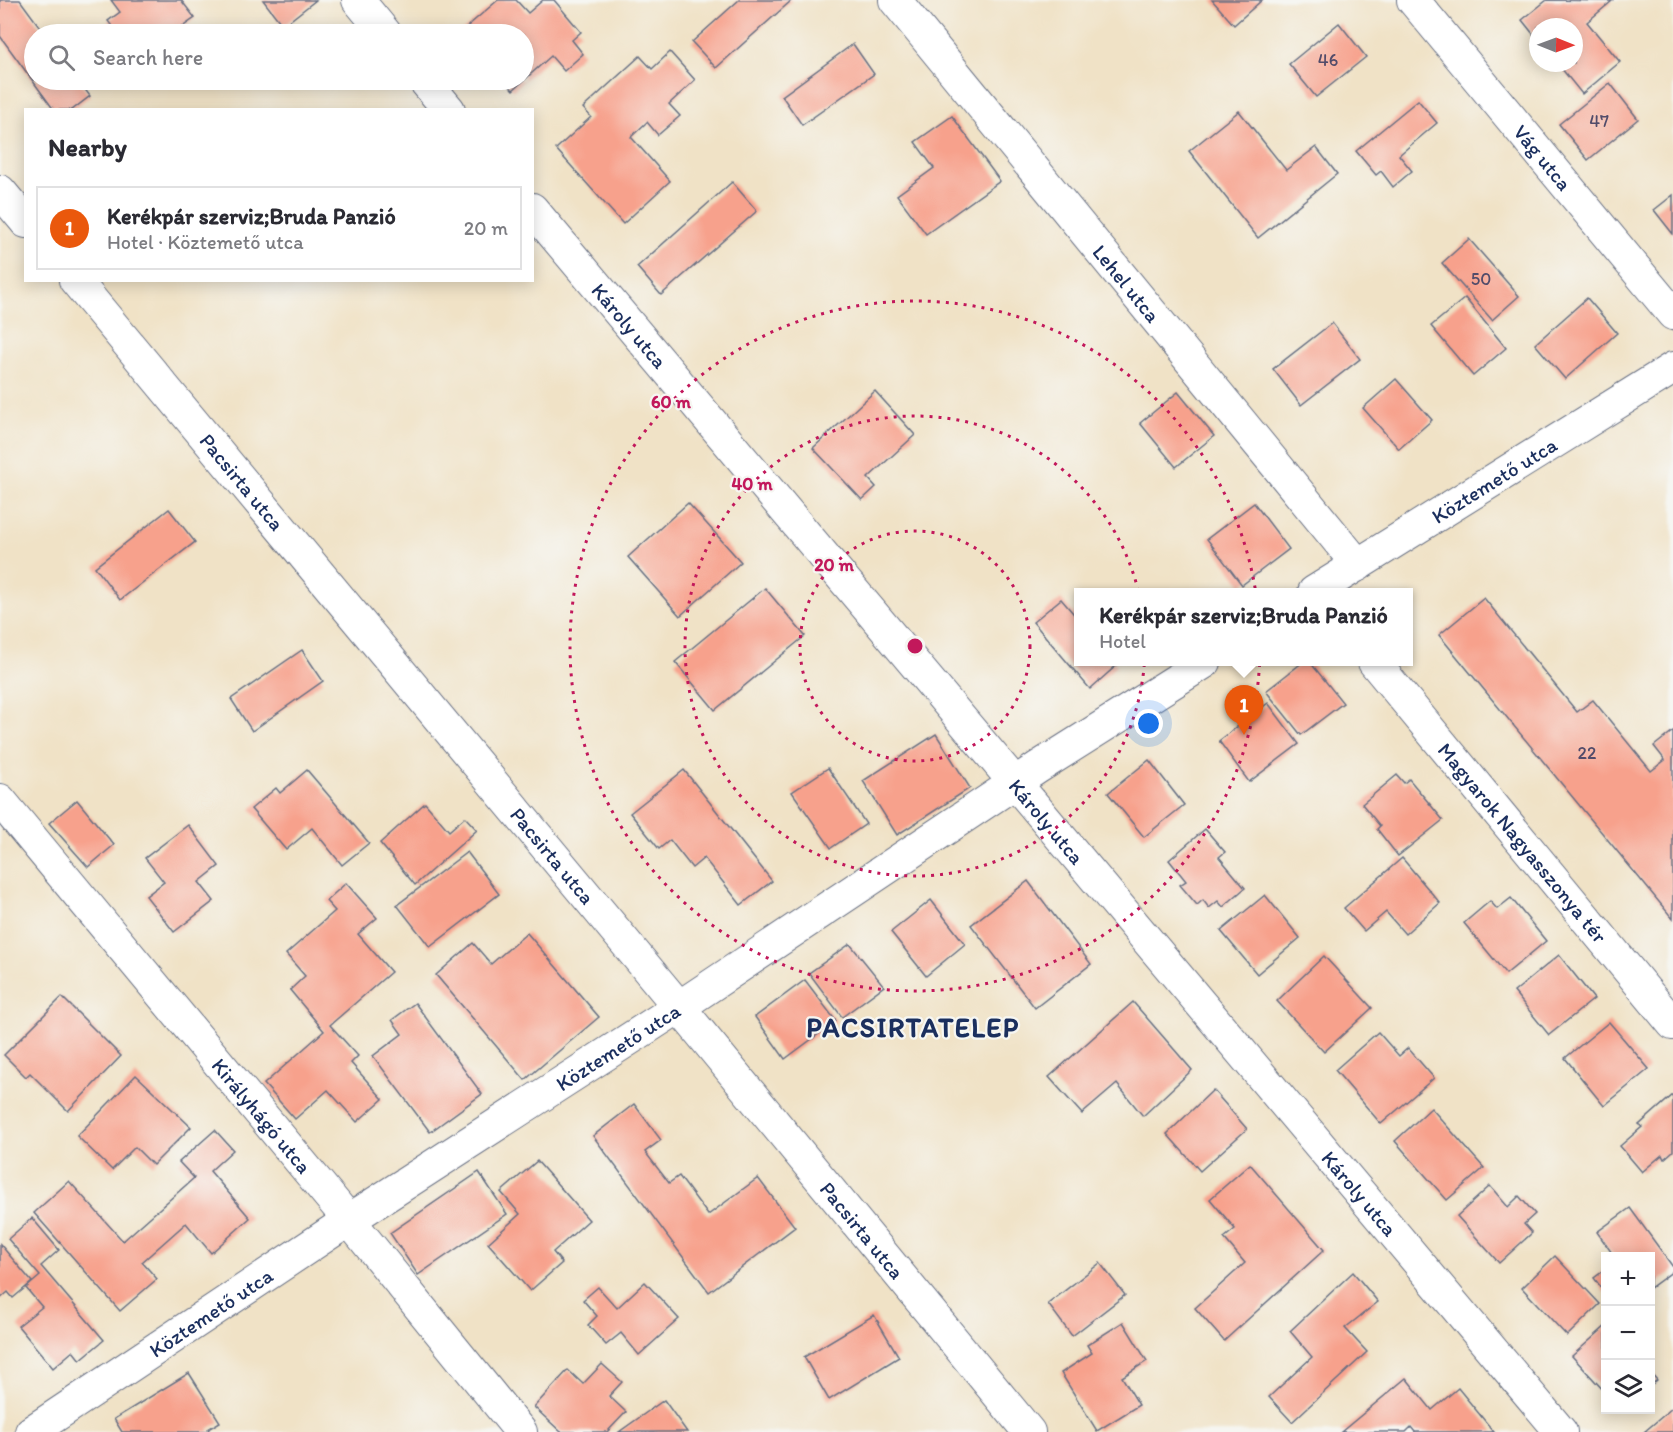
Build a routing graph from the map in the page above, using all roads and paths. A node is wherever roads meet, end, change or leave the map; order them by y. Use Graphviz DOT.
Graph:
graph roads {
  1 [pos="357,0"];
  2 [pos="895,0"];
  3 [pos="1413,0"];
  4 [pos="377,24"];
  5 [pos="432,90"];
  6 [pos="447,108"];
  7 [pos="0,191"];
  8 [pos="534,211"];
  9 [pos="24,220"];
  10 [pos="77,282"];
  11 [pos="1673,314"];
  12 [pos="1673,368"];
  13 [pos="1358,565"];
  14 [pos="1322,588"];
  15 [pos="1199,666"];
  16 [pos="1377,666"];
  17 [pos="1014,783"];
  18 [pos="0,800"];
  19 [pos="679,1007"];
  20 [pos="1673,1024"];
  21 [pos="349,1220"];
  22 [pos="32,1432"];
  23 [pos="521,1432"];
  24 [pos="1029,1432"];
  25 [pos="1561,1432"];
  1 -- 4 [label="street"];
  2 -- 13 [label="street, Lehel utca"];
  3 -- 11 [label="street, Vág utca"];
  5 -- 6 [label="street"];
  7 -- 9 [label="street"];
  8 -- 17 [label="street, Károly utca"];
  10 -- 19 [label="street, Pacsirta utca"];
  12 -- 13 [label="street, Köztemető utca"];
  13 -- 14 [label="street, Köztemető utca"];
  15 -- 17 [label="street, Köztemető utca"];
  16 -- 20 [label="street, Magyarok Nagyasszonya tér"];
  17 -- 19 [label="street, Köztemető utca"];
  17 -- 25 [label="street, Károly utca"];
  18 -- 21 [label="street, Királyhágó utca"];
  19 -- 21 [label="street, Köztemető utca"];
  19 -- 24 [label="street, Pacsirta utca"];
  21 -- 22 [label="street, Köztemető utca"];
  21 -- 23 [label="street, Királyhágó utca"];
}
